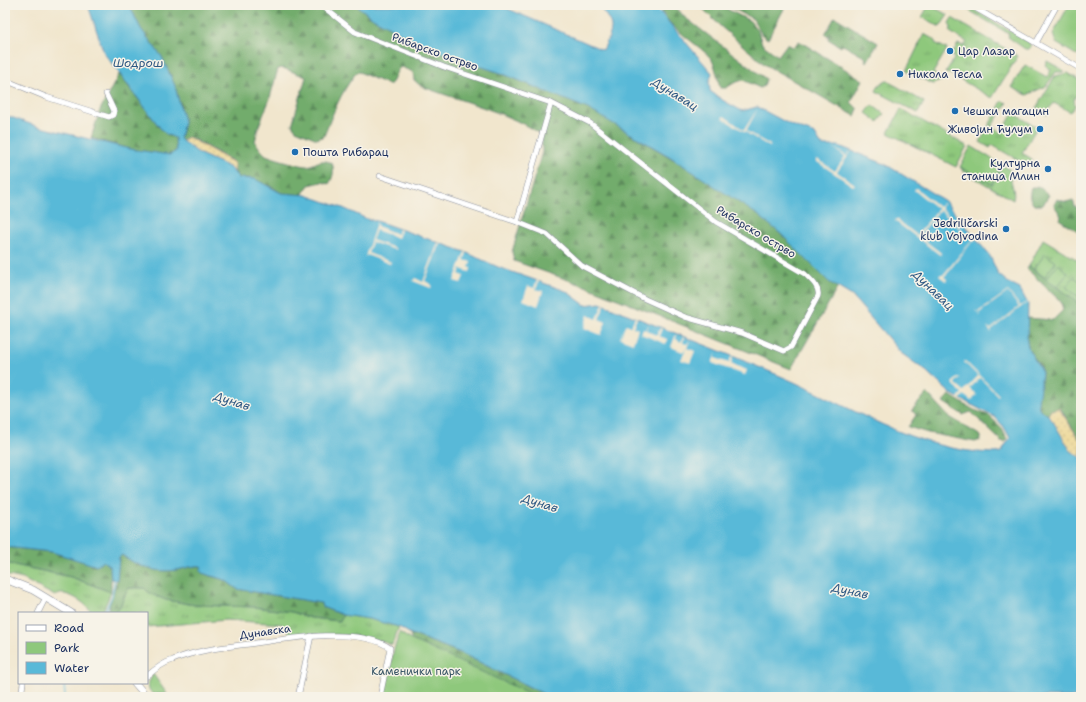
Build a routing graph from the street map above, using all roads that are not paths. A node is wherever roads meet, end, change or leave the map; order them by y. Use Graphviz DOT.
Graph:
graph roads {
  1 [pos="321,5"];
  2 [pos="970,5"];
  3 [pos="1057,5"];
  4 [pos="1036,43"];
  5 [pos="1081,69"];
  6 [pos="5,80"];
  7 [pos="106,94"];
  8 [pos="551,103"];
  9 [pos="380,176"];
  10 [pos="517,222"];
  11 [pos="5,579"];
  12 [pos="46,598"];
  13 [pos="39,612"];
  14 [pos="69,612"];
  15 [pos="311,636"];
  16 [pos="148,675"];
  17 [pos="23,684"];
  18 [pos="137,684"];
  19 [pos="21,697"];
  20 [pos="147,697"];
  21 [pos="298,697"];
  22 [pos="380,697"];
  1 -- 8 [label="street, Рибарско острво"];
  2 -- 4 [label="street"];
  3 -- 4 [label="street"];
  4 -- 5 [label="street"];
  6 -- 7 [label="street"];
  8 -- 10 [label="street"];
  8 -- 10 [label="street, Рибарско острво"];
  9 -- 10 [label="street"];
  11 -- 12 [label="main road"];
  12 -- 13 [label="street"];
  12 -- 14 [label="main road"];
  15 -- 16 [label="street, Дунавска"];
  15 -- 21 [label="street"];
  15 -- 22 [label="street, Дунавска"];
  17 -- 19 [label="street"];
  18 -- 20 [label="main road"];
}
